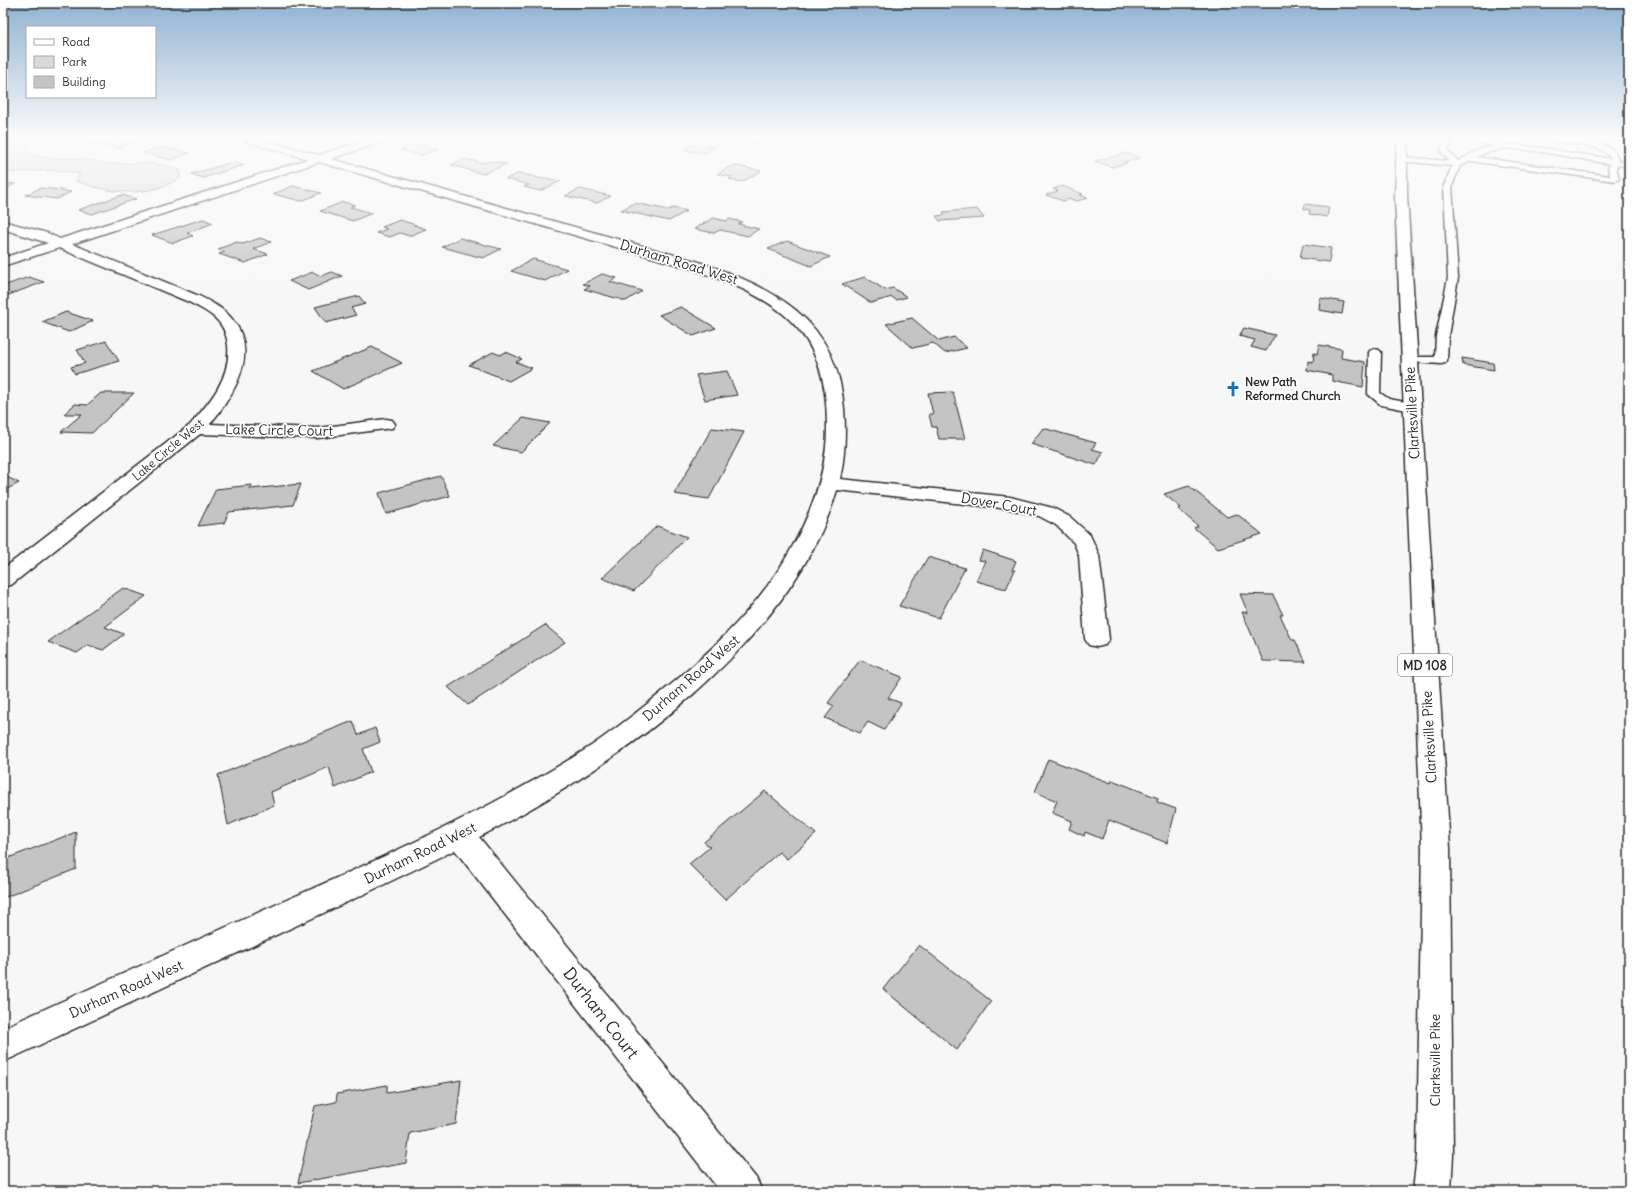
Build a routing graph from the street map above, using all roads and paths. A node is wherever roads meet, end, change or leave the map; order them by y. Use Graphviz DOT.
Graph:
graph roads {
  1 [pos="209,195"];
  2 [pos="445,195"];
  3 [pos="1401,195"];
  4 [pos="1448,195"];
  5 [pos="3,225"];
  6 [pos="58,244"];
  7 [pos="3,262"];
  8 [pos="1375,352"];
  9 [pos="1410,359"];
  10 [pos="1412,407"];
  11 [pos="386,424"];
  12 [pos="196,429"];
  13 [pos="830,484"];
  14 [pos="3,580"];
  15 [pos="1096,639"];
  16 [pos="460,834"];
  17 [pos="3,1045"];
  18 [pos="743,1191"];
  19 [pos="1432,1191"];
  1 -- 6 [label="street"];
  2 -- 13 [label="street, Durham Road West"];
  3 -- 9 [label="street, Clarksville Pike / MD 108"];
  4 -- 9 [label="lane"];
  5 -- 6 [label="street, Lake Circle West"];
  6 -- 7 [label="street"];
  6 -- 12 [label="street, Lake Circle West"];
  8 -- 10 [label="lane"];
  9 -- 10 [label="street, Clarksville Pike / MD 108"];
  10 -- 19 [label="street, Clarksville Pike / MD 108"];
  11 -- 12 [label="street, Lake Circle Court"];
  12 -- 14 [label="street, Lake Circle West"];
  13 -- 15 [label="street, Dover Court"];
  13 -- 16 [label="street, Durham Road West"];
  16 -- 17 [label="street, Durham Road West"];
  16 -- 18 [label="street, Durham Court"];
}
